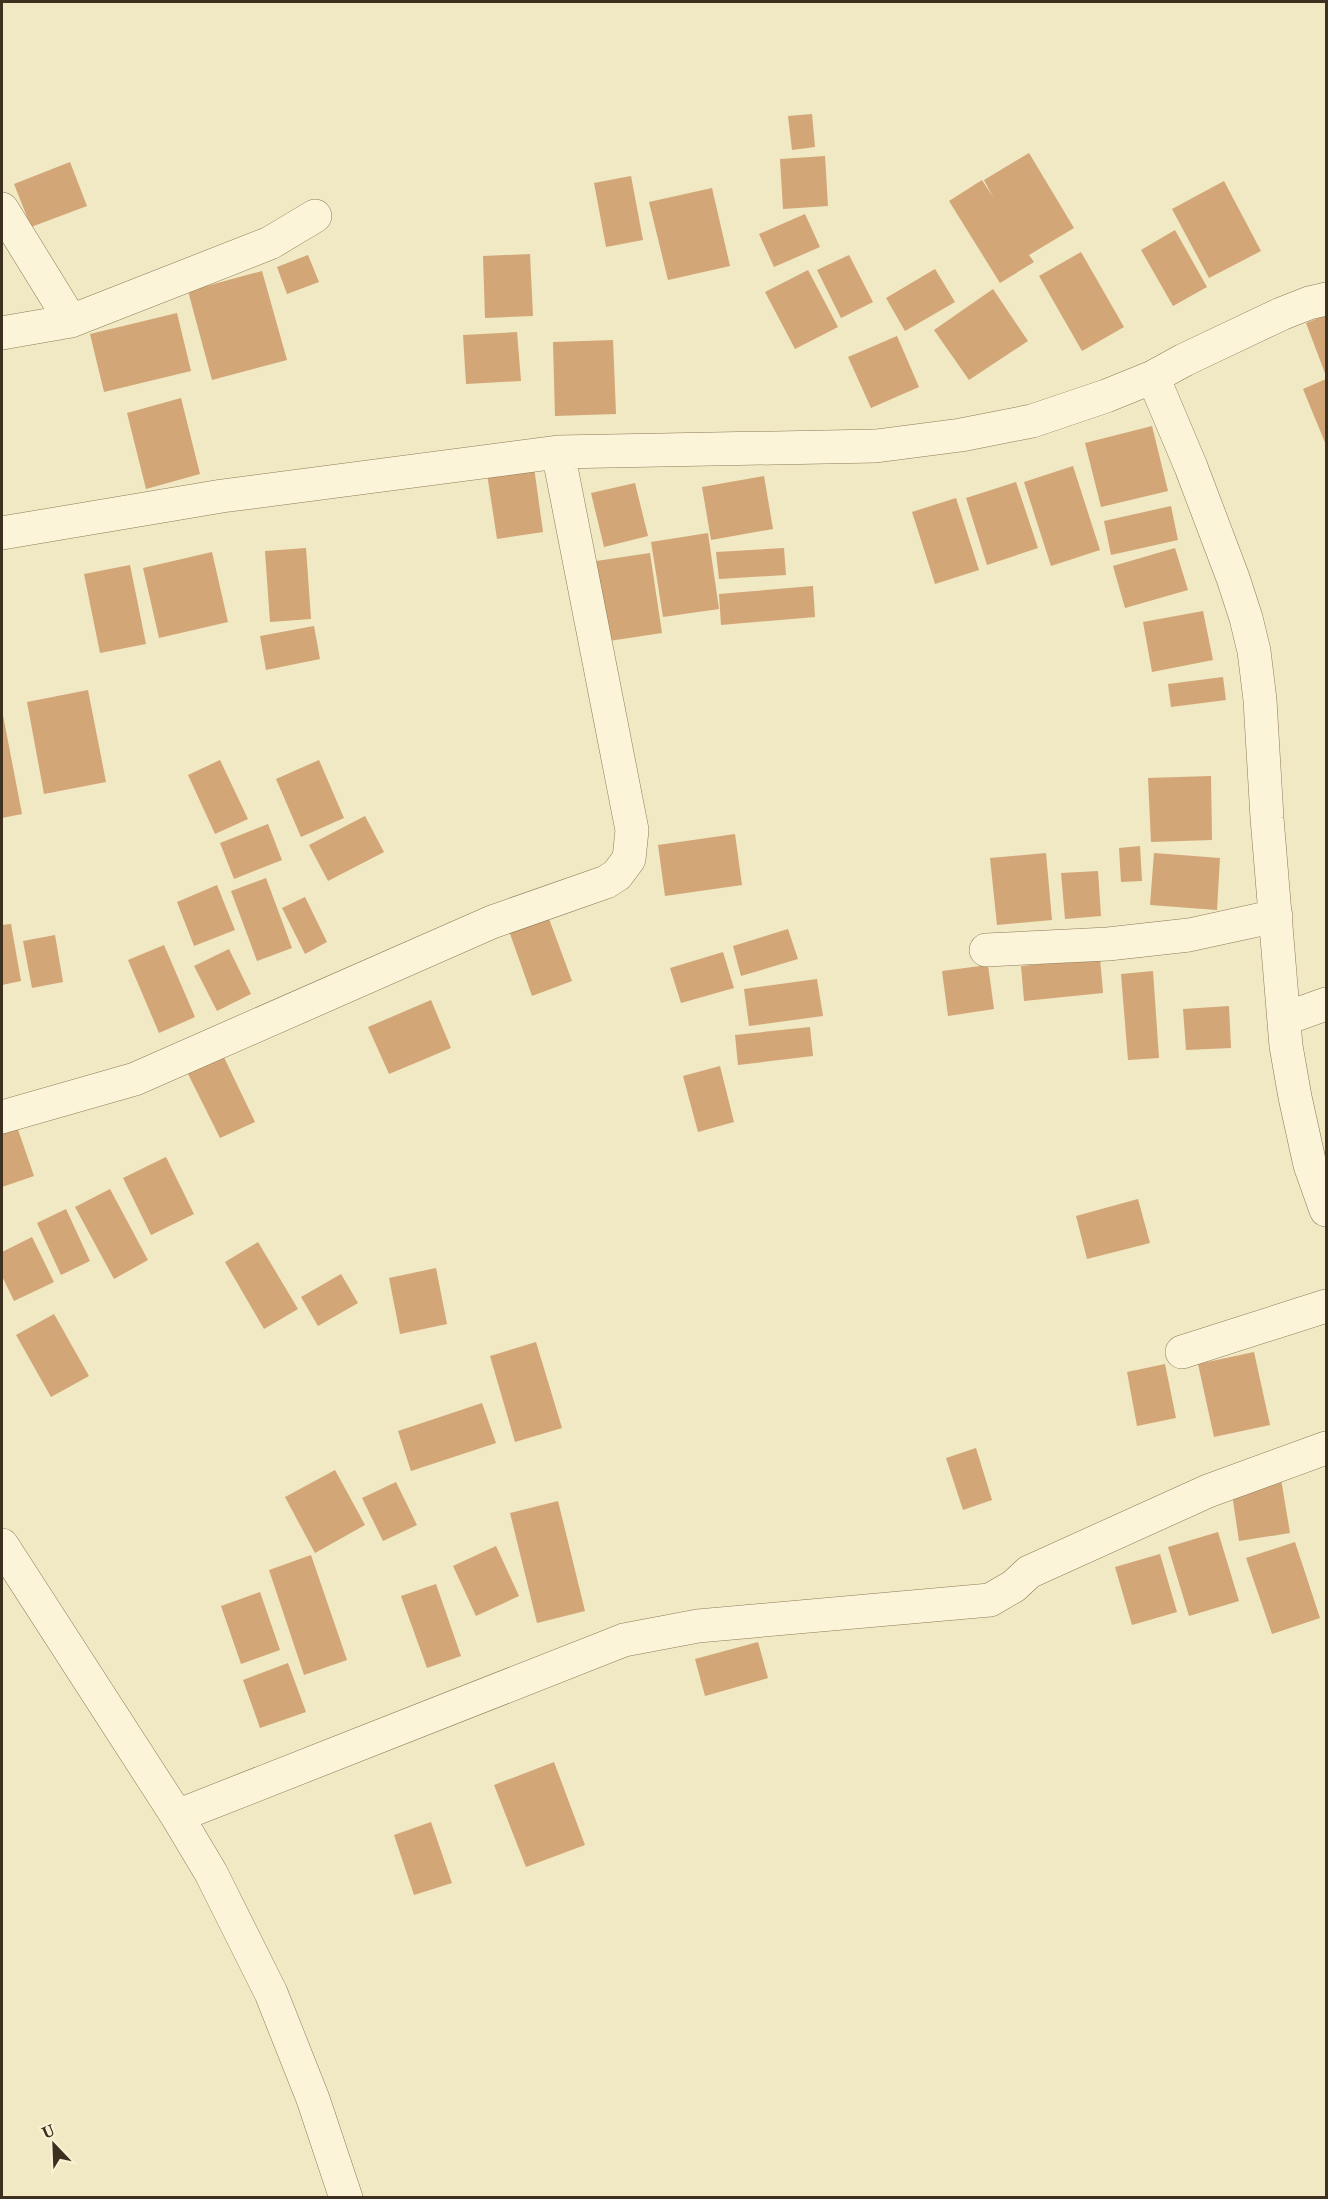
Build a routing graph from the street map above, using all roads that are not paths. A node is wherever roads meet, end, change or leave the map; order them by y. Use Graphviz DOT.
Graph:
graph roads {
  1 [pos="2,209"];
  2 [pos="315,216"];
  3 [pos="1326,299"];
  4 [pos="71,321"];
  5 [pos="2,333"];
  6 [pos="1153,377"];
  7 [pos="558,452"];
  8 [pos="2,533"];
  9 [pos="1276,916"];
  10 [pos="986,950"];
  11 [pos="1326,1004"];
  12 [pos="1284,1019"];
  13 [pos="2,1117"];
  14 [pos="1326,1210"];
  15 [pos="1326,1306"];
  16 [pos="1182,1353"];
  17 [pos="1326,1448"];
  18 [pos="2,1545"];
  19 [pos="177,1816"];
  20 [pos="346,2198"];
  1 -- 4 [label="street"];
  2 -- 4 [label="street"];
  3 -- 6 [label="street"];
  4 -- 5 [label="street"];
  6 -- 7 [label="street"];
  6 -- 9 [label="street"];
  7 -- 8 [label="street"];
  7 -- 13 [label="street"];
  9 -- 10 [label="street"];
  9 -- 12 [label="street"];
  11 -- 12 [label="street"];
  12 -- 14 [label="street"];
  15 -- 16 [label="street"];
  17 -- 19 [label="street"];
  18 -- 19 [label="street"];
  19 -- 20 [label="street"];
}
